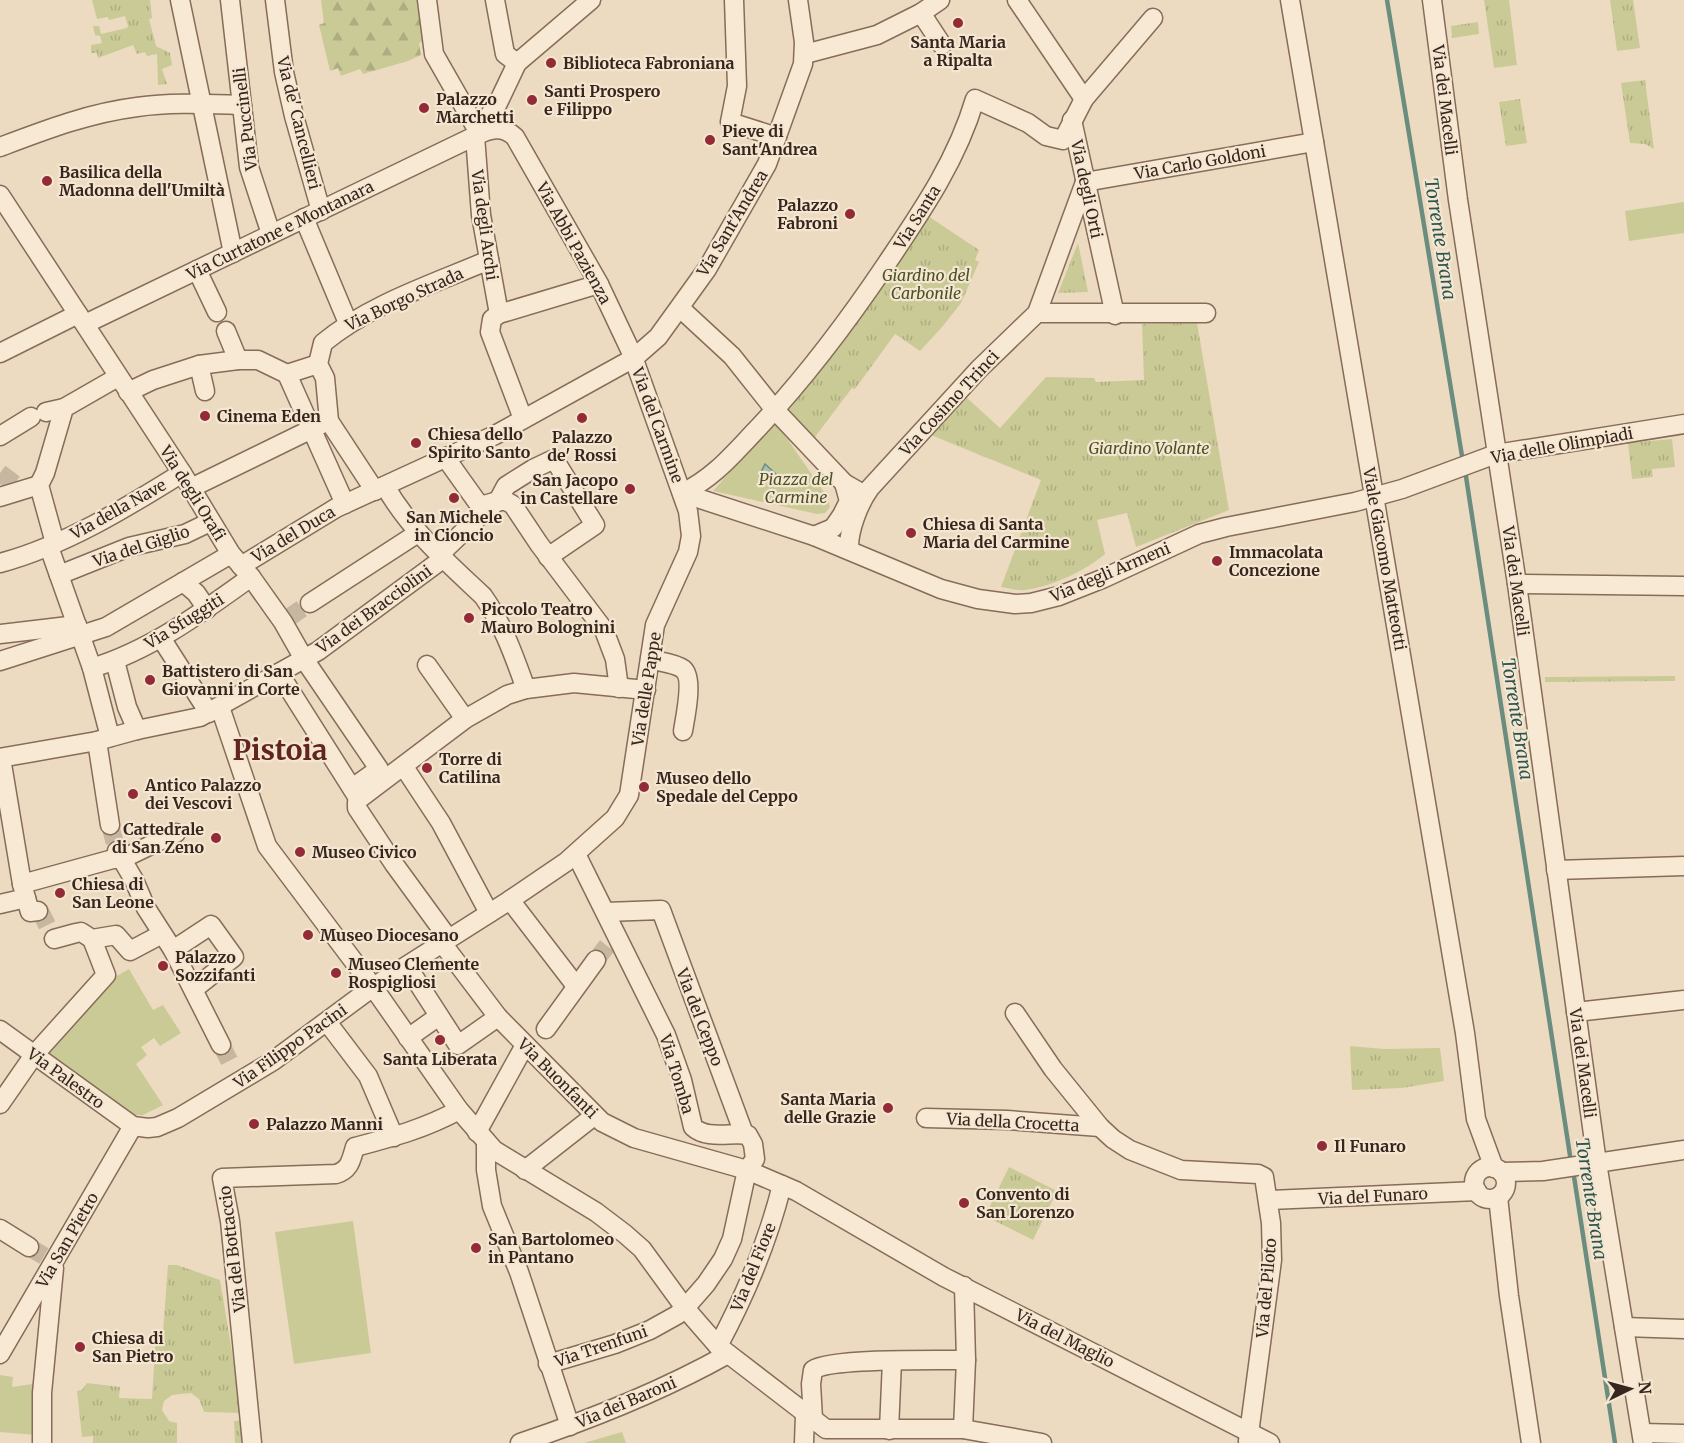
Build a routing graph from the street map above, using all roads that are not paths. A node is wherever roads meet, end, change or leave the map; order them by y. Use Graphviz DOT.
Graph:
graph roads {
  1 [pos="180,0"];
  2 [pos="230,0"];
  3 [pos="275,0"];
  4 [pos="427,0"];
  5 [pos="495,0"];
  6 [pos="591,0"];
  7 [pos="734,0"];
  8 [pos="798,0"];
  9 [pos="940,0"];
  10 [pos="1017,0"];
  11 [pos="1290,0"];
  12 [pos="1432,0"];
  13 [pos="921,13"];
  14 [pos="1153,18"];
  15 [pos="942,45"];
  16 [pos="805,54"];
  17 [pos="518,63"];
  18 [pos="1084,99"];
  19 [pos="201,104"];
  20 [pos="242,105"];
  21 [pos="1072,120"];
  22 [pos="508,131"];
  23 [pos="476,134"];
  24 [pos="777,137"];
  25 [pos="1314,142"];
  26 [pos="0,147"];
  27 [pos="249,167"];
  28 [pos="217,176"];
  29 [pos="1085,182"];
  30 [pos="0,195"];
  31 [pos="312,214"];
  32 [pos="271,234"];
  33 [pos="233,253"];
  34 [pos="489,260"];
  35 [pos="197,270"];
  36 [pos="598,284"];
  37 [pos="680,308"];
  38 [pos="217,312"];
  39 [pos="1037,313"];
  40 [pos="1206,313"];
  41 [pos="499,314"];
  42 [pos="1115,315"];
  43 [pos="82,319"];
  44 [pos="348,323"];
  45 [pos="226,331"];
  46 [pos="0,352"];
  47 [pos="634,358"];
  48 [pos="238,360"];
  49 [pos="318,364"];
  50 [pos="199,365"];
  51 [pos="287,374"];
  52 [pos="123,385"];
  53 [pos="206,391"];
  54 [pos="775,410"];
  55 [pos="47,413"];
  56 [pos="523,419"];
  57 [pos="329,421"];
  58 [pos="1684,424"];
  59 [pos="312,429"];
  60 [pos="0,436"];
  61 [pos="1488,457"];
  62 [pos="445,458"];
  63 [pos="187,481"];
  64 [pos="844,483"];
  65 [pos="39,485"];
  66 [pos="380,488"];
  67 [pos="682,493"];
  68 [pos="865,495"];
  69 [pos="1374,496"];
  70 [pos="0,497"];
  71 [pos="492,501"];
  72 [pos="345,504"];
  73 [pos="210,522"];
  74 [pos="418,533"];
  75 [pos="813,536"];
  76 [pos="52,545"];
  77 [pos="849,550"];
  78 [pos="543,551"];
  79 [pos="441,557"];
  80 [pos="0,563"];
  81 [pos="241,566"];
  82 [pos="66,573"];
  83 [pos="183,582"];
  84 [pos="1517,584"];
  85 [pos="1684,586"];
  86 [pos="310,603"];
  87 [pos="207,609"];
  88 [pos="84,632"];
  89 [pos="0,634"];
  90 [pos="161,638"];
  91 [pos="304,659"];
  92 [pos="650,659"];
  93 [pos="0,661"];
  94 [pos="115,661"];
  95 [pos="427,665"];
  96 [pos="92,668"];
  97 [pos="279,673"];
  98 [pos="619,688"];
  99 [pos="526,689"];
  100 [pos="646,690"];
  101 [pos="215,710"];
  102 [pos="465,719"];
  103 [pos="138,730"];
  104 [pos="683,731"];
  105 [pos="104,739"];
  106 [pos="1,758"];
  107 [pos="404,767"];
  108 [pos="355,793"];
  109 [pos="615,818"];
  110 [pos="110,825"];
  111 [pos="176,833"];
  112 [pos="576,854"];
  113 [pos="119,855"];
  114 [pos="1684,866"];
  115 [pos="1556,870"];
  116 [pos="29,898"];
  117 [pos="510,900"];
  118 [pos="0,904"];
  119 [pos="606,912"];
  120 [pos="489,913"];
  121 [pos="162,934"];
  122 [pos="54,939"];
  123 [pos="92,939"];
  124 [pos="445,941"];
  125 [pos="173,950"];
  126 [pos="596,960"];
  127 [pos="407,966"];
  128 [pos="576,986"];
  129 [pos="372,987"];
  130 [pos="194,989"];
  131 [pos="1684,1000"];
  132 [pos="1576,1012"];
  133 [pos="1015,1013"];
  134 [pos="439,1016"];
  135 [pos="498,1017"];
  136 [pos="327,1022"];
  137 [pos="546,1029"];
  138 [pos="0,1030"];
  139 [pos="408,1038"];
  140 [pos="221,1045"];
  141 [pos="529,1046"];
  142 [pos="34,1055"];
  143 [pos="0,1104"];
  144 [pos="459,1110"];
  145 [pos="594,1116"];
  146 [pos="926,1118"];
  147 [pos="133,1126"];
  148 [pos="1100,1127"];
  149 [pos="744,1134"];
  150 [pos="394,1137"];
  151 [pos="482,1137"];
  152 [pos="1684,1150"];
  153 [pos="1591,1164"];
  154 [pos="747,1170"];
  155 [pos="529,1172"];
  156 [pos="1492,1183"];
  157 [pos="782,1185"];
  158 [pos="1269,1200"];
  159 [pos="0,1229"];
  160 [pos="43,1255"];
  161 [pos="964,1286"];
  162 [pos="685,1308"];
  163 [pos="1624,1327"];
  164 [pos="1684,1329"];
  165 [pos="723,1350"];
  166 [pos="0,1354"];
  167 [pos="966,1360"];
  168 [pos="892,1361"];
  169 [pos="548,1364"];
  170 [pos="809,1416"];
  171 [pos="570,1426"];
  172 [pos="889,1430"];
  173 [pos="963,1430"];
  174 [pos="1684,1434"];
  175 [pos="1248,1437"];
  176 [pos="1642,1438"];
  177 [pos="42,1443"];
  178 [pos="252,1443"];
  179 [pos="520,1443"];
  180 [pos="804,1443"];
  181 [pos="1042,1443"];
  182 [pos="1270,1443"];
  183 [pos="1531,1443"];
  1 -- 19 [label="street"];
  2 -- 20 [label="street, Via Puccinelli"];
  3 -- 31 [label="street, Via de' Cancellieri"];
  4 -- 23 [label="street"];
  5 -- 17 [label="street"];
  6 -- 17 [label="street"];
  7 -- 24 [label="street"];
  8 -- 16 [label="street, Via Sant'Andrea"];
  9 -- 13 [label="street"];
  10 -- 18 [label="street"];
  11 -- 25 [label="street, Viale Giacomo Matteotti"];
  12 -- 61 [label="street, Via dei Macelli"];
  13 -- 15 [label="street"];
  13 -- 16 [label="street"];
  14 -- 18 [label="street, Via degli Orti"];
  16 -- 24 [label="street, Via Sant'Andrea"];
  17 -- 23 [label="street, Via Curtatone e Montanara"];
  18 -- 21 [label="street, Via degli Orti"];
  19 -- 20 [label="street"];
  19 -- 26 [label="street"];
  19 -- 28 [label="street"];
  20 -- 27 [label="street, Via Puccinelli"];
  21 -- 29 [label="street, Via degli Orti"];
  21 -- 54 [label="street, Via Santa"];
  22 -- 23 [label="street, Via Curtatone e Montanara"];
  22 -- 36 [label="street, Via Abbi Pazienza"];
  23 -- 31 [label="street, Via Curtatone e Montanara"];
  23 -- 34 [label="street, Via degli Archi"];
  24 -- 37 [label="street, Via Sant'Andrea"];
  25 -- 29 [label="street, Via Carlo Goldoni"];
  25 -- 69 [label="street, Viale Giacomo Matteotti"];
  27 -- 28 [label="street"];
  27 -- 32 [label="street, Via Puccinelli"];
  28 -- 33 [label="street"];
  29 -- 39 [label="street, Via Cosimo Trinci"];
  29 -- 42 [label="street, Via degli Orti"];
  30 -- 43 [label="street, Via degli Orafi"];
  31 -- 32 [label="street, Via Curtatone e Montanara"];
  31 -- 44 [label="street, Via de' Cancellieri"];
  32 -- 33 [label="street, Via Curtatone e Montanara"];
  33 -- 35 [label="street, Via Curtatone e Montanara"];
  34 -- 41 [label="street, Via degli Archi"];
  34 -- 44 [label="street, Via Borgo Strada"];
  35 -- 38 [label="street"];
  35 -- 43 [label="street, Via Curtatone e Montanara"];
  36 -- 41 [label="street"];
  36 -- 47 [label="street, Via Abbi Pazienza"];
  37 -- 47 [label="street, Via Sant'Andrea"];
  37 -- 54 [label="street"];
  39 -- 42 [label="street"];
  39 -- 68 [label="street, Via Cosimo Trinci"];
  40 -- 42 [label="street"];
  41 -- 56 [label="street"];
  43 -- 46 [label="street, Via Curtatone e Montanara"];
  43 -- 52 [label="street, Via degli Orafi"];
  44 -- 49 [label="street, Via Borgo Strada"];
  45 -- 48 [label="street"];
  47 -- 56 [label="street, Via Sant'Andrea"];
  47 -- 67 [label="street, Via del Carmine"];
  48 -- 50 [label="street"];
  48 -- 51 [label="street"];
  49 -- 51 [label="street"];
  49 -- 57 [label="street"];
  50 -- 52 [label="street"];
  50 -- 53 [label="street"];
  51 -- 59 [label="street"];
  52 -- 55 [label="street"];
  52 -- 63 [label="street, Via degli Orafi"];
  54 -- 64 [label="street"];
  54 -- 67 [label="street"];
  55 -- 60 [label="street"];
  55 -- 65 [label="street"];
  56 -- 62 [label="street, Via del Duca"];
  57 -- 59 [label="street, Via della Nave"];
  57 -- 66 [label="street"];
  58 -- 61 [label="street, Via delle Olimpiadi"];
  59 -- 63 [label="street, Via della Nave"];
  59 -- 72 [label="street"];
  61 -- 69 [label="street, Via delle Olimpiadi"];
  61 -- 84 [label="street, Via dei Macelli"];
  62 -- 66 [label="street, Via del Duca"];
  62 -- 71 [label="street"];
  63 -- 73 [label="street, Via degli Orafi"];
  63 -- 76 [label="street, Via della Nave"];
  64 -- 68 [label="street"];
  64 -- 75 [label="street"];
  65 -- 70 [label="street"];
  65 -- 76 [label="street"];
  66 -- 72 [label="street, Via del Duca"];
  66 -- 74 [label="street"];
  67 -- 75 [label="street"];
  67 -- 92 [label="street, Via delle Pappe"];
  68 -- 77 [label="street"];
  69 -- 77 [label="street, Via degli Armeni"];
  69 -- 156 [label="street, Viale Giacomo Matteotti"];
  71 -- 78 [label="street"];
  71 -- 78 [label="street, Via dei Bracciolini"];
  71 -- 79 [label="street, Via dei Bracciolini"];
  72 -- 81 [label="street, Via del Duca"];
  73 -- 81 [label="street, Via degli Orafi"];
  73 -- 82 [label="street, Via del Giglio"];
  74 -- 79 [label="street"];
  74 -- 86 [label="street"];
  75 -- 77 [label="street"];
  76 -- 80 [label="street, Via della Nave"];
  76 -- 82 [label="street"];
  78 -- 98 [label="street"];
  79 -- 91 [label="street, Via dei Bracciolini"];
  79 -- 99 [label="street"];
  81 -- 83 [label="street"];
  81 -- 87 [label="street, Via Sfuggiti"];
  81 -- 91 [label="street, Via degli Orafi"];
  82 -- 88 [label="street"];
  83 -- 87 [label="street"];
  83 -- 88 [label="street"];
  84 -- 85 [label="street"];
  84 -- 115 [label="street, Via dei Macelli"];
  87 -- 90 [label="street, Via Sfuggiti"];
  88 -- 89 [label="street"];
  88 -- 93 [label="street"];
  88 -- 96 [label="street"];
  90 -- 94 [label="street, Via Sfuggiti"];
  90 -- 101 [label="street"];
  91 -- 97 [label="street, Via dei Bracciolini"];
  91 -- 108 [label="street, Via degli Orafi"];
  92 -- 100 [label="street, Via delle Pappe"];
  92 -- 104 [label="street"];
  94 -- 96 [label="street, Via Sfuggiti"];
  94 -- 103 [label="street"];
  95 -- 102 [label="street"];
  96 -- 105 [label="street"];
  97 -- 101 [label="street, Via dei Bracciolini"];
  97 -- 108 [label="street, Via Buonfanti"];
  98 -- 99 [label="street"];
  98 -- 100 [label="street"];
  99 -- 102 [label="street"];
  100 -- 109 [label="street, Via delle Pappe"];
  101 -- 103 [label="street, Via dei Bracciolini"];
  101 -- 129 [label="street"];
  102 -- 107 [label="street"];
  103 -- 105 [label="street, Via dei Bracciolini"];
  105 -- 106 [label="street, Via dei Bracciolini"];
  105 -- 110 [label="street"];
  106 -- 116 [label="street"];
  107 -- 108 [label="street"];
  107 -- 120 [label="street"];
  108 -- 124 [label="street, Via Buonfanti"];
  109 -- 112 [label="street, Via Filippo Pacini"];
  111 -- 113 [label="street"];
  112 -- 117 [label="street, Via Filippo Pacini"];
  112 -- 119 [label="street"];
  113 -- 116 [label="street"];
  113 -- 121 [label="street"];
  114 -- 115 [label="street"];
  115 -- 132 [label="street, Via dei Macelli"];
  116 -- 118 [label="street"];
  117 -- 120 [label="street, Via Filippo Pacini"];
  117 -- 128 [label="street"];
  119 -- 149 [label="street, Via Tomba"];
  119 -- 149 [label="street, Via del Ceppo"];
  120 -- 124 [label="street, Via Filippo Pacini"];
  121 -- 123 [label="street"];
  121 -- 125 [label="street"];
  122 -- 123 [label="street"];
  123 -- 142 [label="street"];
  124 -- 127 [label="street, Via Filippo Pacini"];
  124 -- 135 [label="street, Via Buonfanti"];
  125 -- 130 [label="street"];
  125 -- 130 [label="street"];
  126 -- 128 [label="street"];
  127 -- 129 [label="street, Via Filippo Pacini"];
  127 -- 134 [label="street"];
  128 -- 137 [label="street"];
  129 -- 136 [label="street, Via Filippo Pacini"];
  129 -- 139 [label="street"];
  130 -- 140 [label="street"];
  131 -- 132 [label="street"];
  132 -- 153 [label="street, Via dei Macelli"];
  133 -- 148 [label="street"];
  134 -- 135 [label="street"];
  134 -- 139 [label="street"];
  135 -- 141 [label="street, Via Buonfanti"];
  136 -- 147 [label="street, Via Filippo Pacini"];
  136 -- 150 [label="street"];
  138 -- 142 [label="street, Via Palestro"];
  139 -- 144 [label="street"];
  141 -- 145 [label="street, Via Buonfanti"];
  141 -- 151 [label="street"];
  142 -- 143 [label="street"];
  142 -- 147 [label="street, Via Palestro"];
  144 -- 150 [label="street, Via del Bottaccio"];
  144 -- 151 [label="street"];
  145 -- 154 [label="street, Via Buonfanti"];
  145 -- 155 [label="street"];
  146 -- 148 [label="street, Via della Crocetta"];
  147 -- 160 [label="street, Via San Pietro"];
  148 -- 158 [label="street, Via del Piloto"];
  149 -- 154 [label="street"];
  150 -- 178 [label="street, Via del Bottaccio"];
  151 -- 155 [label="street"];
  151 -- 169 [label="street"];
  152 -- 153 [label="street, Via del Funaro"];
  153 -- 156 [label="street, Via del Funaro"];
  153 -- 163 [label="street, Via dei Macelli"];
  154 -- 157 [label="street, Via Buonfanti"];
  154 -- 162 [label="street, Via Trenfuni"];
  155 -- 162 [label="street"];
  156 -- 158 [label="street, Via del Funaro"];
  156 -- 183 [label="street, Viale Giacomo Matteotti"];
  157 -- 161 [label="street, Via del Maglio"];
  157 -- 165 [label="street, Via del Fiore"];
  158 -- 175 [label="street, Via del Piloto"];
  159 -- 160 [label="street"];
  160 -- 166 [label="street, Via San Pietro"];
  160 -- 177 [label="street"];
  161 -- 167 [label="street"];
  161 -- 175 [label="street, Via del Maglio"];
  162 -- 165 [label="street"];
  162 -- 169 [label="street, Via Trenfuni"];
  163 -- 164 [label="street"];
  163 -- 176 [label="street, Via dei Macelli"];
  165 -- 170 [label="street"];
  165 -- 171 [label="street, Via dei Baroni"];
  167 -- 168 [label="street"];
  167 -- 173 [label="street"];
  168 -- 170 [label="street"];
  168 -- 172 [label="street"];
  169 -- 171 [label="street"];
  170 -- 172 [label="street"];
  170 -- 180 [label="street"];
  171 -- 179 [label="street, Via dei Baroni"];
  172 -- 173 [label="street"];
  173 -- 181 [label="street"];
  174 -- 176 [label="street"];
  175 -- 182 [label="street, Via del Maglio"];
}
